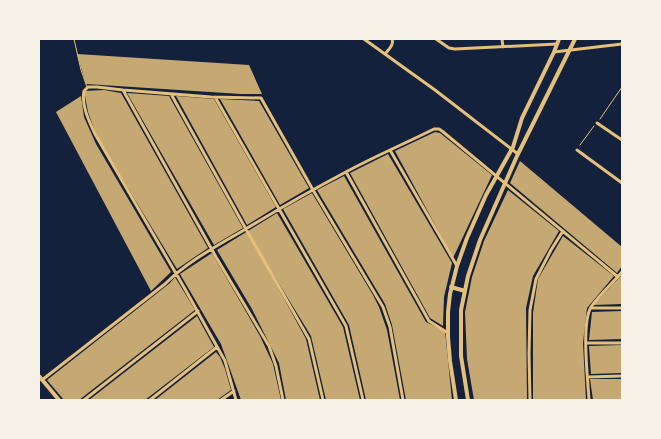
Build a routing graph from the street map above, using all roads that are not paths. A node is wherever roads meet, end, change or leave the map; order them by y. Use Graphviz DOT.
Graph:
graph roads {
  1 [pos="74,39"];
  2 [pos="364,39"];
  3 [pos="392,39"];
  4 [pos="436,39"];
  5 [pos="502,39"];
  6 [pos="575,39"];
  7 [pos="558,41"];
  8 [pos="622,44"];
  9 [pos="503,47"];
  10 [pos="570,51"];
  11 [pos="554,52"];
  12 [pos="385,54"];
  13 [pos="88,87"];
  14 [pos="123,90"];
  15 [pos="171,94"];
  16 [pos="215,97"];
  17 [pos="597,123"];
  18 [pos="622,140"];
  19 [pos="512,149"];
  20 [pos="390,150"];
  21 [pos="577,150"];
  22 [pos="518,154"];
  23 [pos="346,172"];
  24 [pos="497,175"];
  25 [pos="506,183"];
  26 [pos="622,183"];
  27 [pos="312,190"];
  28 [pos="279,208"];
  29 [pos="246,229"];
  30 [pos="563,231"];
  31 [pos="212,249"];
  32 [pos="457,266"];
  33 [pos="622,272"];
  34 [pos="176,273"];
  35 [pos="618,277"];
  36 [pos="451,287"];
  37 [pos="465,291"];
  38 [pos="590,308"];
  39 [pos="622,308"];
  40 [pos="198,311"];
  41 [pos="448,333"];
  42 [pos="586,343"];
  43 [pos="622,343"];
  44 [pos="217,347"];
  45 [pos="39,376"];
  46 [pos="588,376"];
  47 [pos="622,376"];
  48 [pos="42,380"];
  49 [pos="234,391"];
  50 [pos="59,400"];
  51 [pos="84,400"];
  52 [pos="150,400"];
  53 [pos="222,400"];
  54 [pos="236,400"];
  55 [pos="283,400"];
  56 [pos="324,400"];
  57 [pos="362,400"];
  58 [pos="403,400"];
  59 [pos="456,400"];
  60 [pos="468,400"];
  61 [pos="530,400"];
  62 [pos="590,400"];
  1 -- 13 [label="lane"];
  2 -- 12 [label="street"];
  3 -- 12 [label="street"];
  4 -- 9 [label="street"];
  5 -- 9 [label="street"];
  6 -- 10 [label="street"];
  7 -- 9 [label="street"];
  7 -- 11 [label="street"];
  8 -- 10 [label="street"];
  10 -- 11 [label="street"];
  10 -- 22 [label="street"];
  11 -- 19 [label="street"];
  12 -- 19 [label="street"];
  13 -- 14 [label="street"];
  13 -- 34 [label="street"];
  14 -- 15 [label="street"];
  14 -- 31 [label="street"];
  15 -- 16 [label="street"];
  15 -- 29 [label="street"];
  16 -- 27 [label="street"];
  16 -- 28 [label="street"];
  17 -- 18 [label="street"];
  19 -- 22 [label="street"];
  19 -- 24 [label="street"];
  20 -- 23 [label="street"];
  20 -- 24 [label="street"];
  20 -- 32 [label="street"];
  21 -- 26 [label="street"];
  22 -- 25 [label="street"];
  23 -- 27 [label="street"];
  23 -- 41 [label="street"];
  24 -- 25 [label="street"];
  24 -- 32 [label="street"];
  25 -- 30 [label="street"];
  25 -- 37 [label="street"];
  27 -- 28 [label="street"];
  27 -- 58 [label="street"];
  28 -- 29 [label="street"];
  28 -- 57 [label="street"];
  29 -- 31 [label="street"];
  29 -- 56 [label="street"];
  30 -- 35 [label="street"];
  30 -- 61 [label="street"];
  31 -- 34 [label="street"];
  31 -- 55 [label="street"];
  32 -- 36 [label="street"];
  33 -- 35 [label="street"];
  34 -- 40 [label="street"];
  34 -- 48 [label="street"];
  35 -- 38 [label="street"];
  36 -- 37 [label="street"];
  36 -- 41 [label="street"];
  37 -- 60 [label="street"];
  38 -- 39 [label="street"];
  38 -- 42 [label="street"];
  40 -- 44 [label="street"];
  40 -- 51 [label="street"];
  41 -- 59 [label="street"];
  42 -- 43 [label="street"];
  42 -- 46 [label="street"];
  44 -- 49 [label="street"];
  44 -- 52 [label="street"];
  45 -- 48 [label="street"];
  46 -- 47 [label="street"];
  46 -- 62 [label="street"];
  48 -- 50 [label="street"];
  49 -- 53 [label="street"];
  49 -- 54 [label="street"];
}
